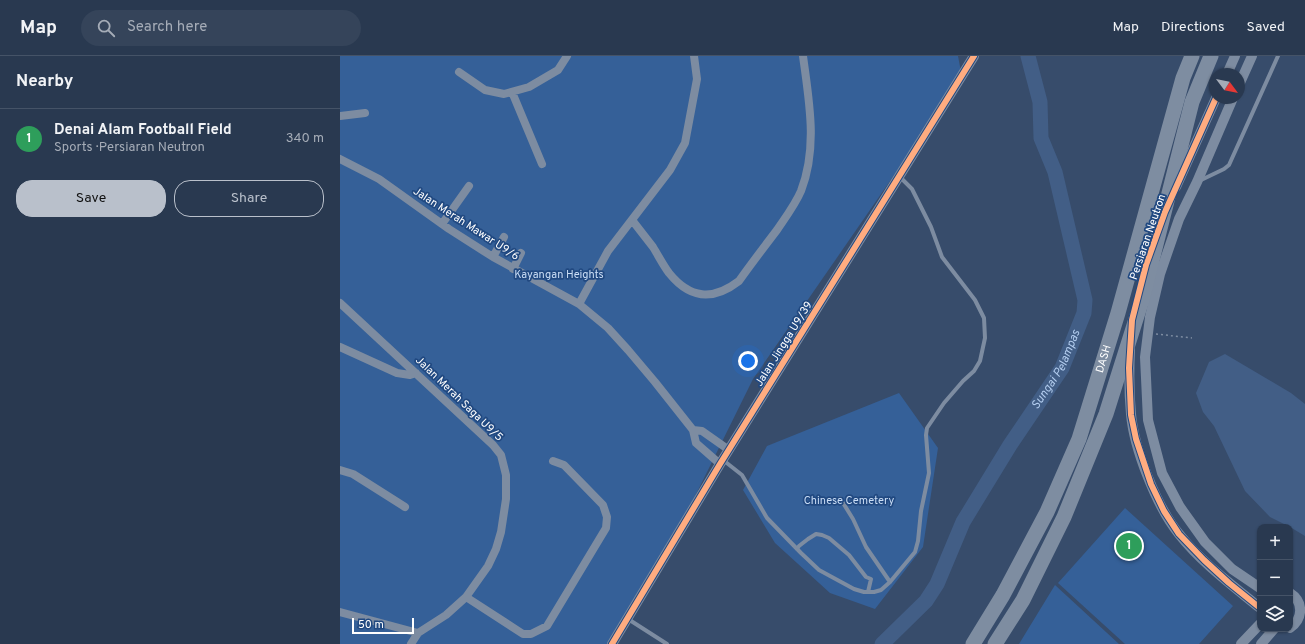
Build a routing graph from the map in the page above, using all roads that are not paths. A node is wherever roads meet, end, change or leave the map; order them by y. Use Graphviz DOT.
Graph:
graph roads {
  1 [pos="567,56"];
  2 [pos="694,56"];
  3 [pos="803,56"];
  4 [pos="974,56"];
  5 [pos="1192,56"];
  6 [pos="1211,56"];
  7 [pos="1235,56"];
  8 [pos="1252,56"];
  9 [pos="1278,56"];
  10 [pos="1230,68"];
  11 [pos="459,72"];
  12 [pos="1245,72"];
  13 [pos="512,92"];
  14 [pos="1213,104"];
  15 [pos="1230,104"];
  16 [pos="366,113"];
  17 [pos="340,116"];
  18 [pos="340,159"];
  19 [pos="542,164"];
  20 [pos="900,177"];
  21 [pos="1197,182"];
  22 [pos="469,186"];
  23 [pos="632,220"];
  24 [pos="442,224"];
  25 [pos="504,237"];
  26 [pos="521,253"];
  27 [pos="493,257"];
  28 [pos="513,268"];
  29 [pos="340,303"];
  30 [pos="579,304"];
  31 [pos="340,347"];
  32 [pos="416,373"];
  33 [pos="693,430"];
  34 [pos="729,450"];
  35 [pos="553,460"];
  36 [pos="722,462"];
  37 [pos="340,470"];
  38 [pos="840,498"];
  39 [pos="405,507"];
  40 [pos="797,549"];
  41 [pos="890,582"];
  42 [pos="1257,586"];
  43 [pos="868,592"];
  44 [pos="1293,596"];
  45 [pos="466,597"];
  46 [pos="1257,606"];
  47 [pos="1303,608"];
  48 [pos="340,612"];
  49 [pos="627,619"];
  50 [pos="1293,624"];
  51 [pos="1257,627"];
  52 [pos="1293,627"];
  53 [pos="1305,629"];
  54 [pos="418,632"];
  55 [pos="1272,632"];
  56 [pos="411,644"];
  57 [pos="612,644"];
  58 [pos="667,644"];
  59 [pos="973,644"];
  60 [pos="995,644"];
  61 [pos="1241,644"];
  62 [pos="1262,644"];
  1 -- 13 [label="street"];
  2 -- 23 [label="street"];
  3 -- 23 [label="street"];
  4 -- 20 [label="street, Jalan Jingga U9/39"];
  5 -- 59 [label="highway, DASH"];
  6 -- 60 [label="highway, DASH"];
  7 -- 10 [label="street"];
  8 -- 12 [label="street"];
  9 -- 21 [label="lane"];
  11 -- 13 [label="street"];
  13 -- 19 [label="street"];
  14 -- 46 [label="street, Persiaran Neutron"];
  15 -- 21 [label="street"];
  16 -- 17 [label="street"];
  18 -- 24 [label="street, Jalan Merah Mawar U9/6"];
  20 -- 34 [label="street, Jalan Jingga U9/39"];
  20 -- 41 [label="lane"];
  21 -- 42 [label="street"];
  22 -- 24 [label="street"];
  23 -- 30 [label="street"];
  24 -- 27 [label="street, Jalan Merah Mawar U9/6"];
  25 -- 27 [label="street"];
  26 -- 28 [label="street"];
  27 -- 28 [label="street, Jalan Merah Mawar U9/6"];
  28 -- 30 [label="street, Jalan Merah Mawar U9/6"];
  29 -- 32 [label="street, Jalan Merah Saga U9/5"];
  30 -- 33 [label="street, Jalan Merah Mawar U9/6"];
  31 -- 32 [label="street"];
  32 -- 45 [label="street, Jalan Merah Saga U9/5"];
  33 -- 34 [label="street"];
  33 -- 36 [label="street, Jalan Merah Mawar U9/6"];
  34 -- 36 [label="street, Jalan Jingga U9/39"];
  35 -- 45 [label="street"];
  36 -- 40 [label="lane"];
  36 -- 49 [label="street, Jalan Jingga U9/39"];
  37 -- 39 [label="street"];
  38 -- 41 [label="lane"];
  40 -- 43 [label="lane"];
  40 -- 43 [label="lane"];
  41 -- 43 [label="lane"];
  44 -- 47 [label="street"];
  45 -- 54 [label="street, Jalan Merah Saga U9/5"];
  47 -- 50 [label="street"];
  48 -- 54 [label="street"];
  49 -- 57 [label="street, Jalan Jingga U9/39"];
  49 -- 58 [label="lane"];
  51 -- 61 [label="street"];
  52 -- 53 [label="street"];
  54 -- 56 [label="street, Jalan Merah Saga U9/5"];
  55 -- 62 [label="street"];
}
